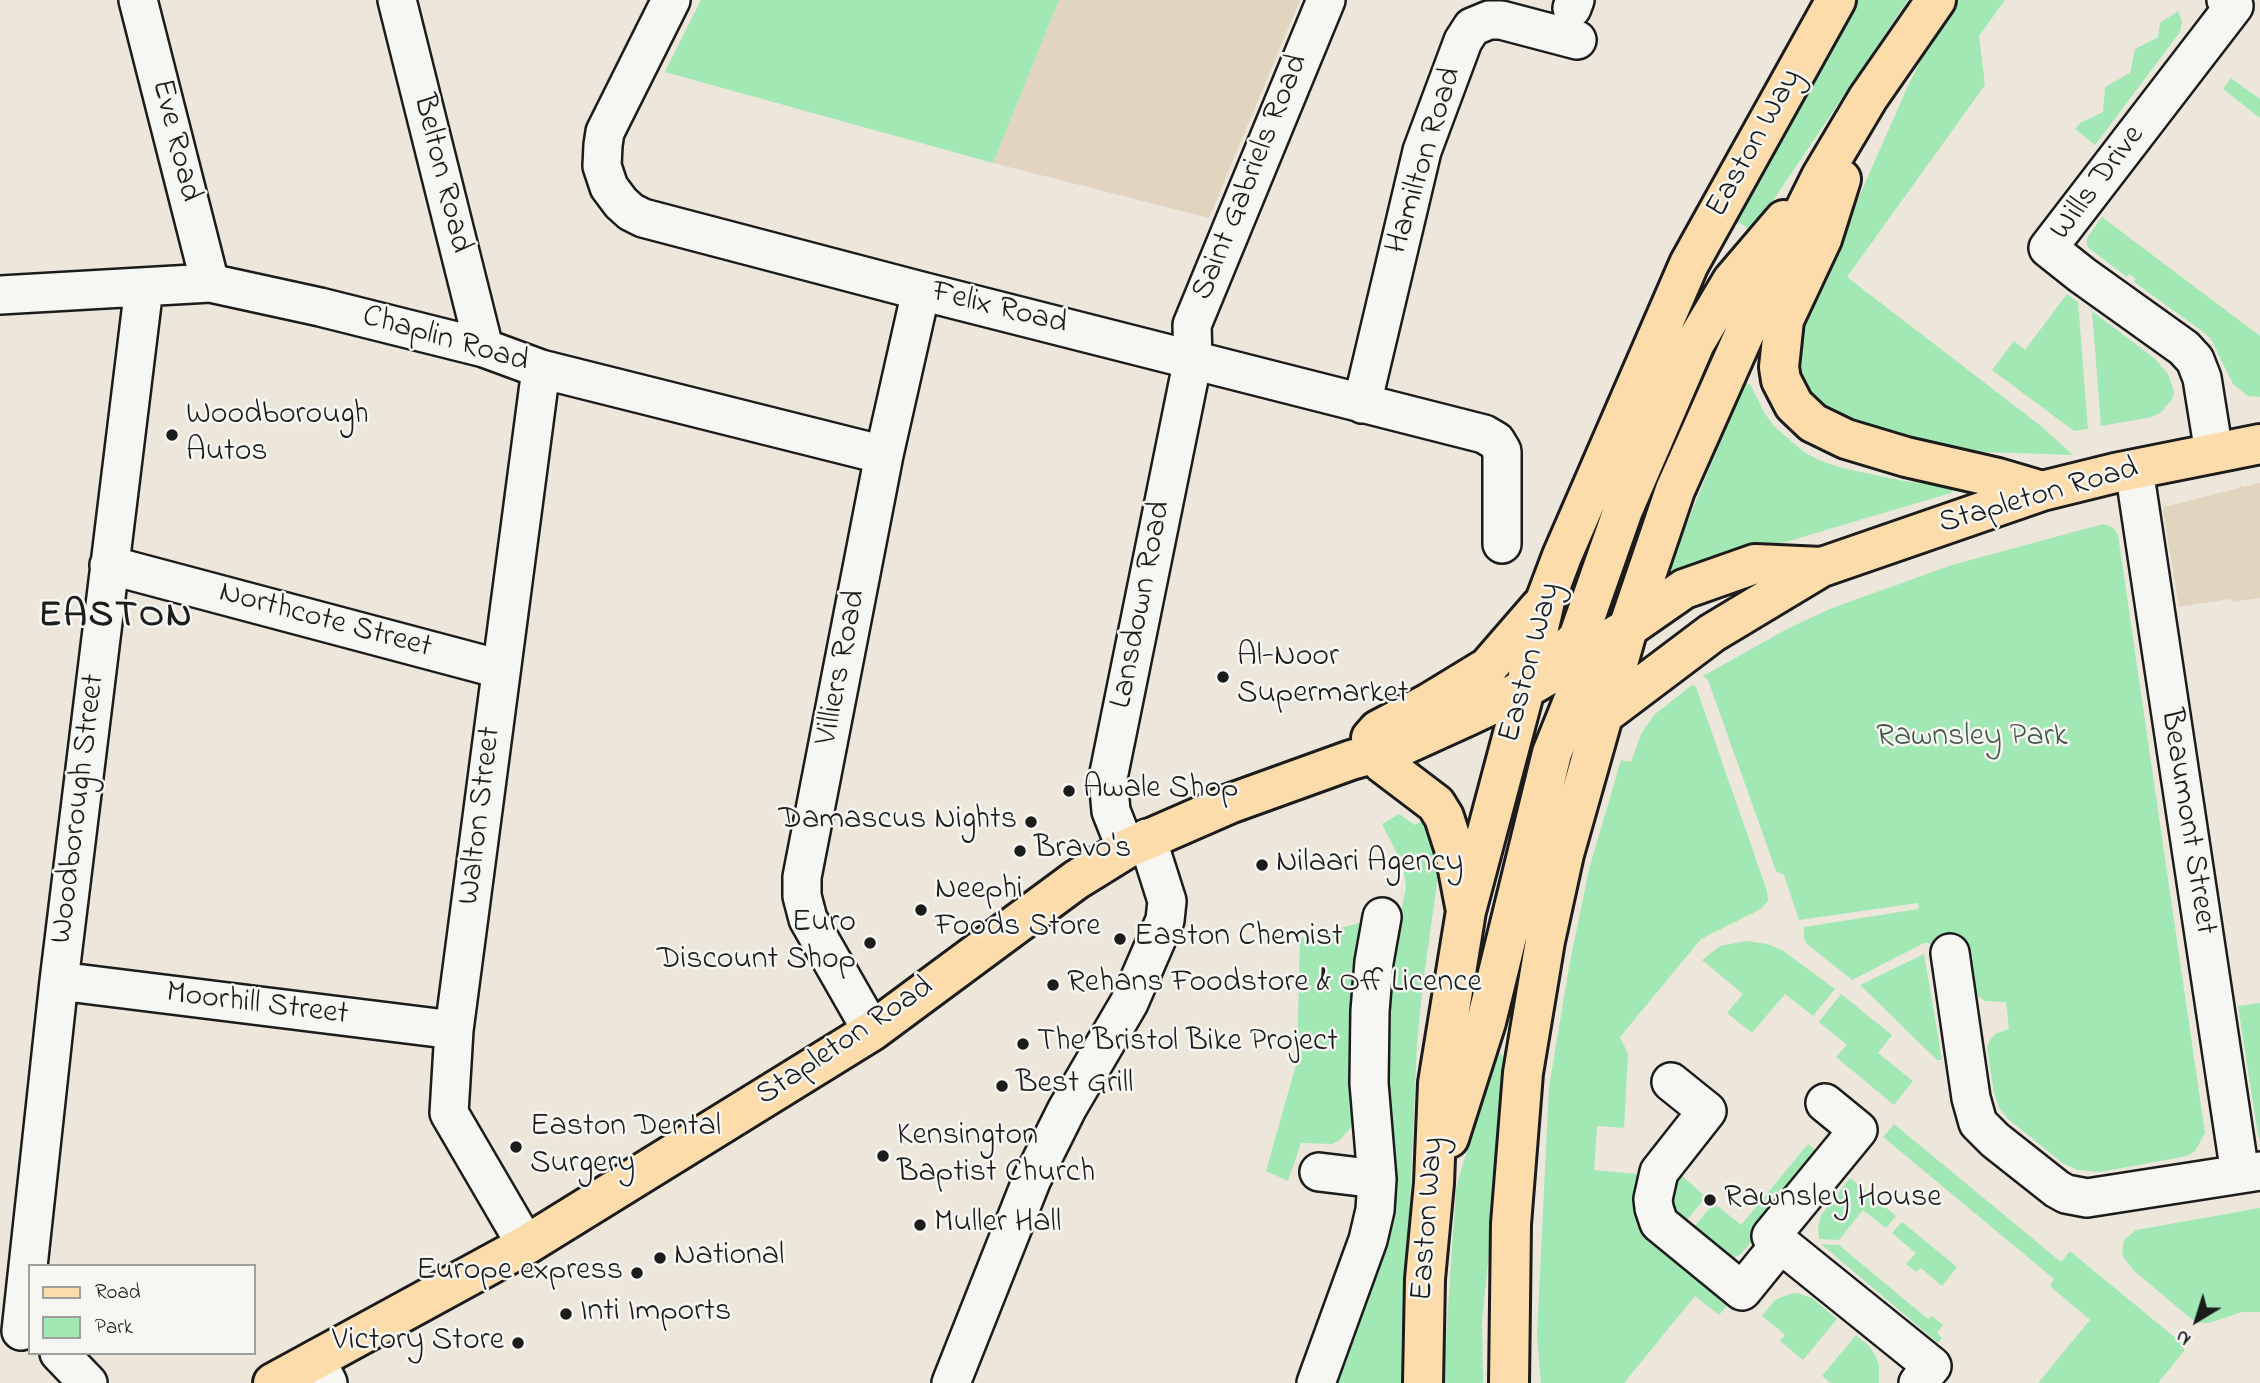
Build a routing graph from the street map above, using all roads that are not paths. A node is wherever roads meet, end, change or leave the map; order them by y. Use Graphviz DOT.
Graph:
graph roads {
  1 [pos="138,0"];
  2 [pos="397,0"];
  3 [pos="671,0"];
  4 [pos="1326,0"];
  5 [pos="1836,0"];
  6 [pos="1936,0"];
  7 [pos="2226,0"];
  8 [pos="1575,16"];
  9 [pos="1868,97"];
  10 [pos="1821,177"];
  11 [pos="210,283"];
  12 [pos="144,287"];
  13 [pos="921,291"];
  14 [pos="0,295"];
  15 [pos="484,348"];
  16 [pos="1193,359"];
  17 [pos="541,369"];
  18 [pos="1362,404"];
  19 [pos="2260,444"];
  20 [pos="2214,453"];
  21 [pos="884,456"];
  22 [pos="2134,469"];
  23 [pos="2042,491"];
  24 [pos="1502,544"];
  25 [pos="109,565"];
  26 [pos="1822,567"];
  27 [pos="1545,601"];
  28 [pos="1628,628"];
  29 [pos="500,669"];
  30 [pos="1525,689"];
  31 [pos="1602,716"];
  32 [pos="1367,762"];
  33 [pos="1136,843"];
  34 [pos="1466,911"];
  35 [pos="1382,918"];
  36 [pos="1950,953"];
  37 [pos="59,981"];
  38 [pos="454,1030"];
  39 [pos="872,1031"];
  40 [pos="1671,1082"];
  41 [pos="1825,1103"];
  42 [pos="1319,1172"];
  43 [pos="2250,1173"];
  44 [pos="1377,1179"];
  45 [pos="1434,1183"];
  46 [pos="1781,1243"];
  47 [pos="526,1245"];
  48 [pos="17,1331"];
  49 [pos="61,1355"];
  50 [pos="322,1371"];
  51 [pos="88,1383"];
  52 [pos="273,1383"];
  53 [pos="951,1383"];
  54 [pos="1317,1383"];
  55 [pos="1423,1383"];
  56 [pos="1509,1383"];
  57 [pos="1918,1383"];
  1 -- 11 [label="street, Eve Road"];
  2 -- 15 [label="street, Belton Road"];
  3 -- 13 [label="street, Felix Road"];
  4 -- 16 [label="street, Saint Gabriels Road"];
  5 -- 27 [label="main road, Easton Way"];
  6 -- 9 [label="main road"];
  7 -- 20 [label="street, Wills Drive"];
  8 -- 18 [label="street, Hamilton Road"];
  9 -- 10 [label="main road"];
  9 -- 23 [label="main road"];
  10 -- 28 [label="main road"];
  10 -- 30 [label="main road"];
  11 -- 12 [label="street, Chaplin Road"];
  11 -- 15 [label="street, Chaplin Road"];
  12 -- 14 [label="street, Chaplin Road"];
  12 -- 25 [label="street, Woodborough Street"];
  13 -- 16 [label="street, Felix Road"];
  13 -- 21 [label="street, Villiers Road"];
  15 -- 17 [label="street, Chaplin Road"];
  16 -- 18 [label="street, Felix Road"];
  16 -- 33 [label="street, Lansdown Road"];
  17 -- 21 [label="street, Chaplin Road"];
  17 -- 29 [label="street, Walton Street"];
  18 -- 24 [label="street, Felix Road"];
  19 -- 20 [label="main road, Stapleton Road"];
  20 -- 22 [label="main road, Stapleton Road"];
  21 -- 39 [label="street, Villiers Road"];
  22 -- 23 [label="main road, Stapleton Road"];
  22 -- 43 [label="street, Beaumont Street"];
  23 -- 26 [label="main road, Stapleton Road"];
  25 -- 29 [label="street, Northcote Street"];
  25 -- 37 [label="street, Woodborough Street"];
  26 -- 28 [label="main road, Stapleton Road"];
  26 -- 31 [label="main road"];
  27 -- 30 [label="main road, Easton Way"];
  27 -- 32 [label="main road"];
  28 -- 30 [label="main road, Stapleton Road"];
  28 -- 31 [label="main road"];
  28 -- 45 [label="main road"];
  29 -- 38 [label="street, Walton Street"];
  30 -- 32 [label="main road, Stapleton Road"];
  30 -- 34 [label="main road, Easton Way"];
  31 -- 56 [label="main road"];
  32 -- 33 [label="main road, Stapleton Road"];
  32 -- 34 [label="main road"];
  33 -- 39 [label="main road, Stapleton Road"];
  33 -- 53 [label="street, Lansdown Road"];
  34 -- 45 [label="main road, Easton Way"];
  35 -- 44 [label="street"];
  36 -- 43 [label="street"];
  37 -- 38 [label="street, Moorhill Street"];
  37 -- 48 [label="street, Woodborough Street"];
  38 -- 47 [label="street, Walton Street"];
  39 -- 47 [label="main road, Stapleton Road"];
  40 -- 46 [label="street"];
  41 -- 46 [label="street"];
  42 -- 44 [label="street"];
  44 -- 54 [label="street"];
  45 -- 55 [label="main road, Easton Way"];
  46 -- 57 [label="street"];
  47 -- 50 [label="main road, Stapleton Road"];
  49 -- 51 [label="street"];
  50 -- 52 [label="main road, Stapleton Road"];
}
